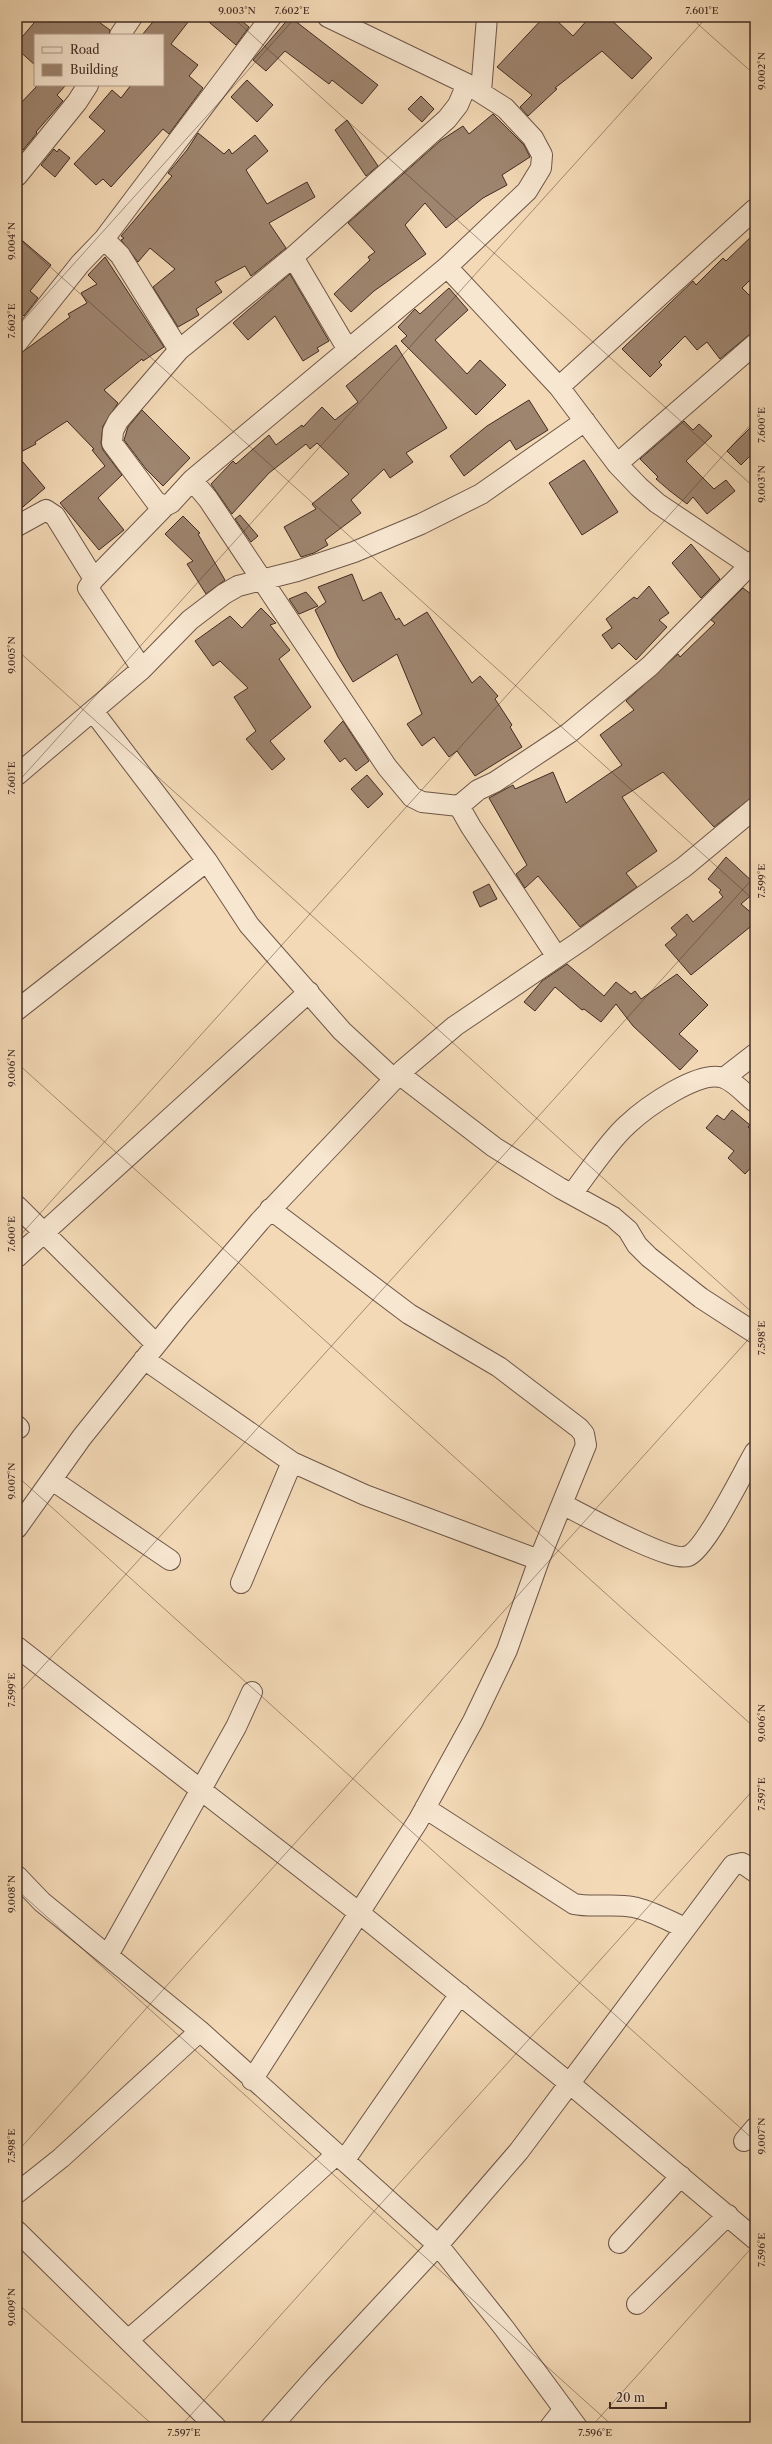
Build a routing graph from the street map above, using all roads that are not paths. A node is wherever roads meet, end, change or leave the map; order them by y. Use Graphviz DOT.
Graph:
graph roads {
  1 [pos="132,17"];
  2 [pos="271,17"];
  3 [pos="328,17"];
  4 [pos="487,17"];
  5 [pos="121,34"];
  6 [pos="87,86"];
  7 [pos="474,88"];
  8 [pos="17,176"];
  9 [pos="755,209"];
  10 [pos="104,239"];
  11 [pos="293,257"];
  12 [pos="447,267"];
  13 [pos="17,343"];
  14 [pos="755,344"];
  15 [pos="179,350"];
  16 [pos="348,350"];
  17 [pos="559,387"];
  18 [pos="585,421"];
  19 [pos="617,464"];
  20 [pos="192,480"];
  21 [pos="164,506"];
  22 [pos="17,526"];
  23 [pos="754,565"];
  24 [pos="94,579"];
  25 [pos="262,581"];
  26 [pos="142,669"];
  27 [pos="93,711"];
  28 [pos="17,776"];
  29 [pos="459,806"];
  30 [pos="752,815"];
  31 [pos="207,861"];
  32 [pos="557,957"];
  33 [pos="309,992"];
  34 [pos="17,1010"];
  35 [pos="755,1054"];
  36 [pos="396,1077"];
  37 [pos="724,1078"];
  38 [pos="755,1102"];
  39 [pos="572,1194"];
  40 [pos="17,1206"];
  41 [pos="270,1209"];
  42 [pos="42,1232"];
  43 [pos="17,1257"];
  44 [pos="755,1333"];
  45 [pos="156,1344"];
  46 [pos="144,1359"];
  47 [pos="755,1452"];
  48 [pos="292,1462"];
  49 [pos="52,1480"];
  50 [pos="562,1504"];
  51 [pos="17,1528"];
  52 [pos="170,1560"];
  53 [pos="538,1560"];
  54 [pos="241,1583"];
  55 [pos="17,1647"];
  56 [pos="252,1692"];
  57 [pos="201,1790"];
  58 [pos="425,1808"];
  59 [pos="755,1872"];
  60 [pos="17,1877"];
  61 [pos="358,1912"];
  62 [pos="685,1928"];
  63 [pos="108,1955"];
  64 [pos="460,1994"];
  65 [pos="200,2030"];
  66 [pos="252,2080"];
  67 [pos="569,2083"];
  68 [pos="341,2158"];
  69 [pos="681,2176"];
  70 [pos="17,2193"];
  71 [pos="728,2216"];
  72 [pos="17,2231"];
  73 [pos="755,2239"];
  74 [pos="619,2243"];
  75 [pos="438,2245"];
  76 [pos="637,2304"];
  77 [pos="128,2340"];
  78 [pos="564,2410"];
  79 [pos="216,2427"];
  80 [pos="271,2427"];
  81 [pos="550,2427"];
  82 [pos="577,2427"];
  1 -- 5 [label="street"];
  2 -- 10 [label="street"];
  3 -- 7 [label="street"];
  4 -- 7 [label="street"];
  6 -- 8 [label="street"];
  7 -- 11 [label="street"];
  7 -- 12 [label="street"];
  9 -- 17 [label="street"];
  10 -- 13 [label="street"];
  10 -- 15 [label="street"];
  11 -- 15 [label="street"];
  11 -- 16 [label="street"];
  12 -- 16 [label="street"];
  12 -- 17 [label="street"];
  14 -- 19 [label="street"];
  15 -- 21 [label="street"];
  16 -- 20 [label="street"];
  17 -- 18 [label="street"];
  18 -- 19 [label="street"];
  18 -- 25 [label="street"];
  19 -- 23 [label="street"];
  20 -- 21 [label="street"];
  20 -- 25 [label="street"];
  21 -- 24 [label="street"];
  22 -- 24 [label="street"];
  23 -- 29 [label="street"];
  24 -- 26 [label="street"];
  25 -- 26 [label="street"];
  25 -- 29 [label="street"];
  26 -- 27 [label="street"];
  27 -- 28 [label="street"];
  27 -- 31 [label="street"];
  29 -- 32 [label="street"];
  30 -- 32 [label="street"];
  31 -- 33 [label="street"];
  31 -- 34 [label="street"];
  32 -- 36 [label="street"];
  33 -- 36 [label="street"];
  33 -- 42 [label="street"];
  35 -- 37 [label="street"];
  36 -- 39 [label="street"];
  36 -- 41 [label="street"];
  37 -- 38 [label="street"];
  37 -- 39 [label="street"];
  39 -- 44 [label="street"];
  40 -- 42 [label="street"];
  41 -- 45 [label="street"];
  41 -- 50 [label="street"];
  42 -- 43 [label="street"];
  42 -- 45 [label="street"];
  45 -- 46 [label="street"];
  46 -- 48 [label="street"];
  46 -- 49 [label="street"];
  47 -- 50 [label="street"];
  48 -- 53 [label="street"];
  48 -- 54 [label="street"];
  49 -- 51 [label="street"];
  49 -- 52 [label="street"];
  50 -- 53 [label="street"];
  53 -- 58 [label="street"];
  55 -- 57 [label="street"];
  56 -- 57 [label="street"];
  57 -- 61 [label="street"];
  57 -- 63 [label="street"];
  58 -- 61 [label="street"];
  58 -- 62 [label="street"];
  59 -- 62 [label="street"];
  60 -- 63 [label="street"];
  61 -- 64 [label="street"];
  61 -- 66 [label="street"];
  62 -- 67 [label="street"];
  63 -- 65 [label="street"];
  64 -- 67 [label="street"];
  64 -- 68 [label="street"];
  65 -- 66 [label="street"];
  65 -- 70 [label="street"];
  66 -- 68 [label="street"];
  67 -- 69 [label="street"];
  67 -- 75 [label="street"];
  68 -- 75 [label="street"];
  68 -- 77 [label="street"];
  69 -- 71 [label="street"];
  69 -- 74 [label="street"];
  71 -- 73 [label="street"];
  71 -- 76 [label="street"];
  72 -- 77 [label="street"];
  75 -- 78 [label="street"];
  75 -- 80 [label="street"];
  77 -- 79 [label="street"];
  78 -- 81 [label="street"];
  78 -- 82 [label="street"];
}
